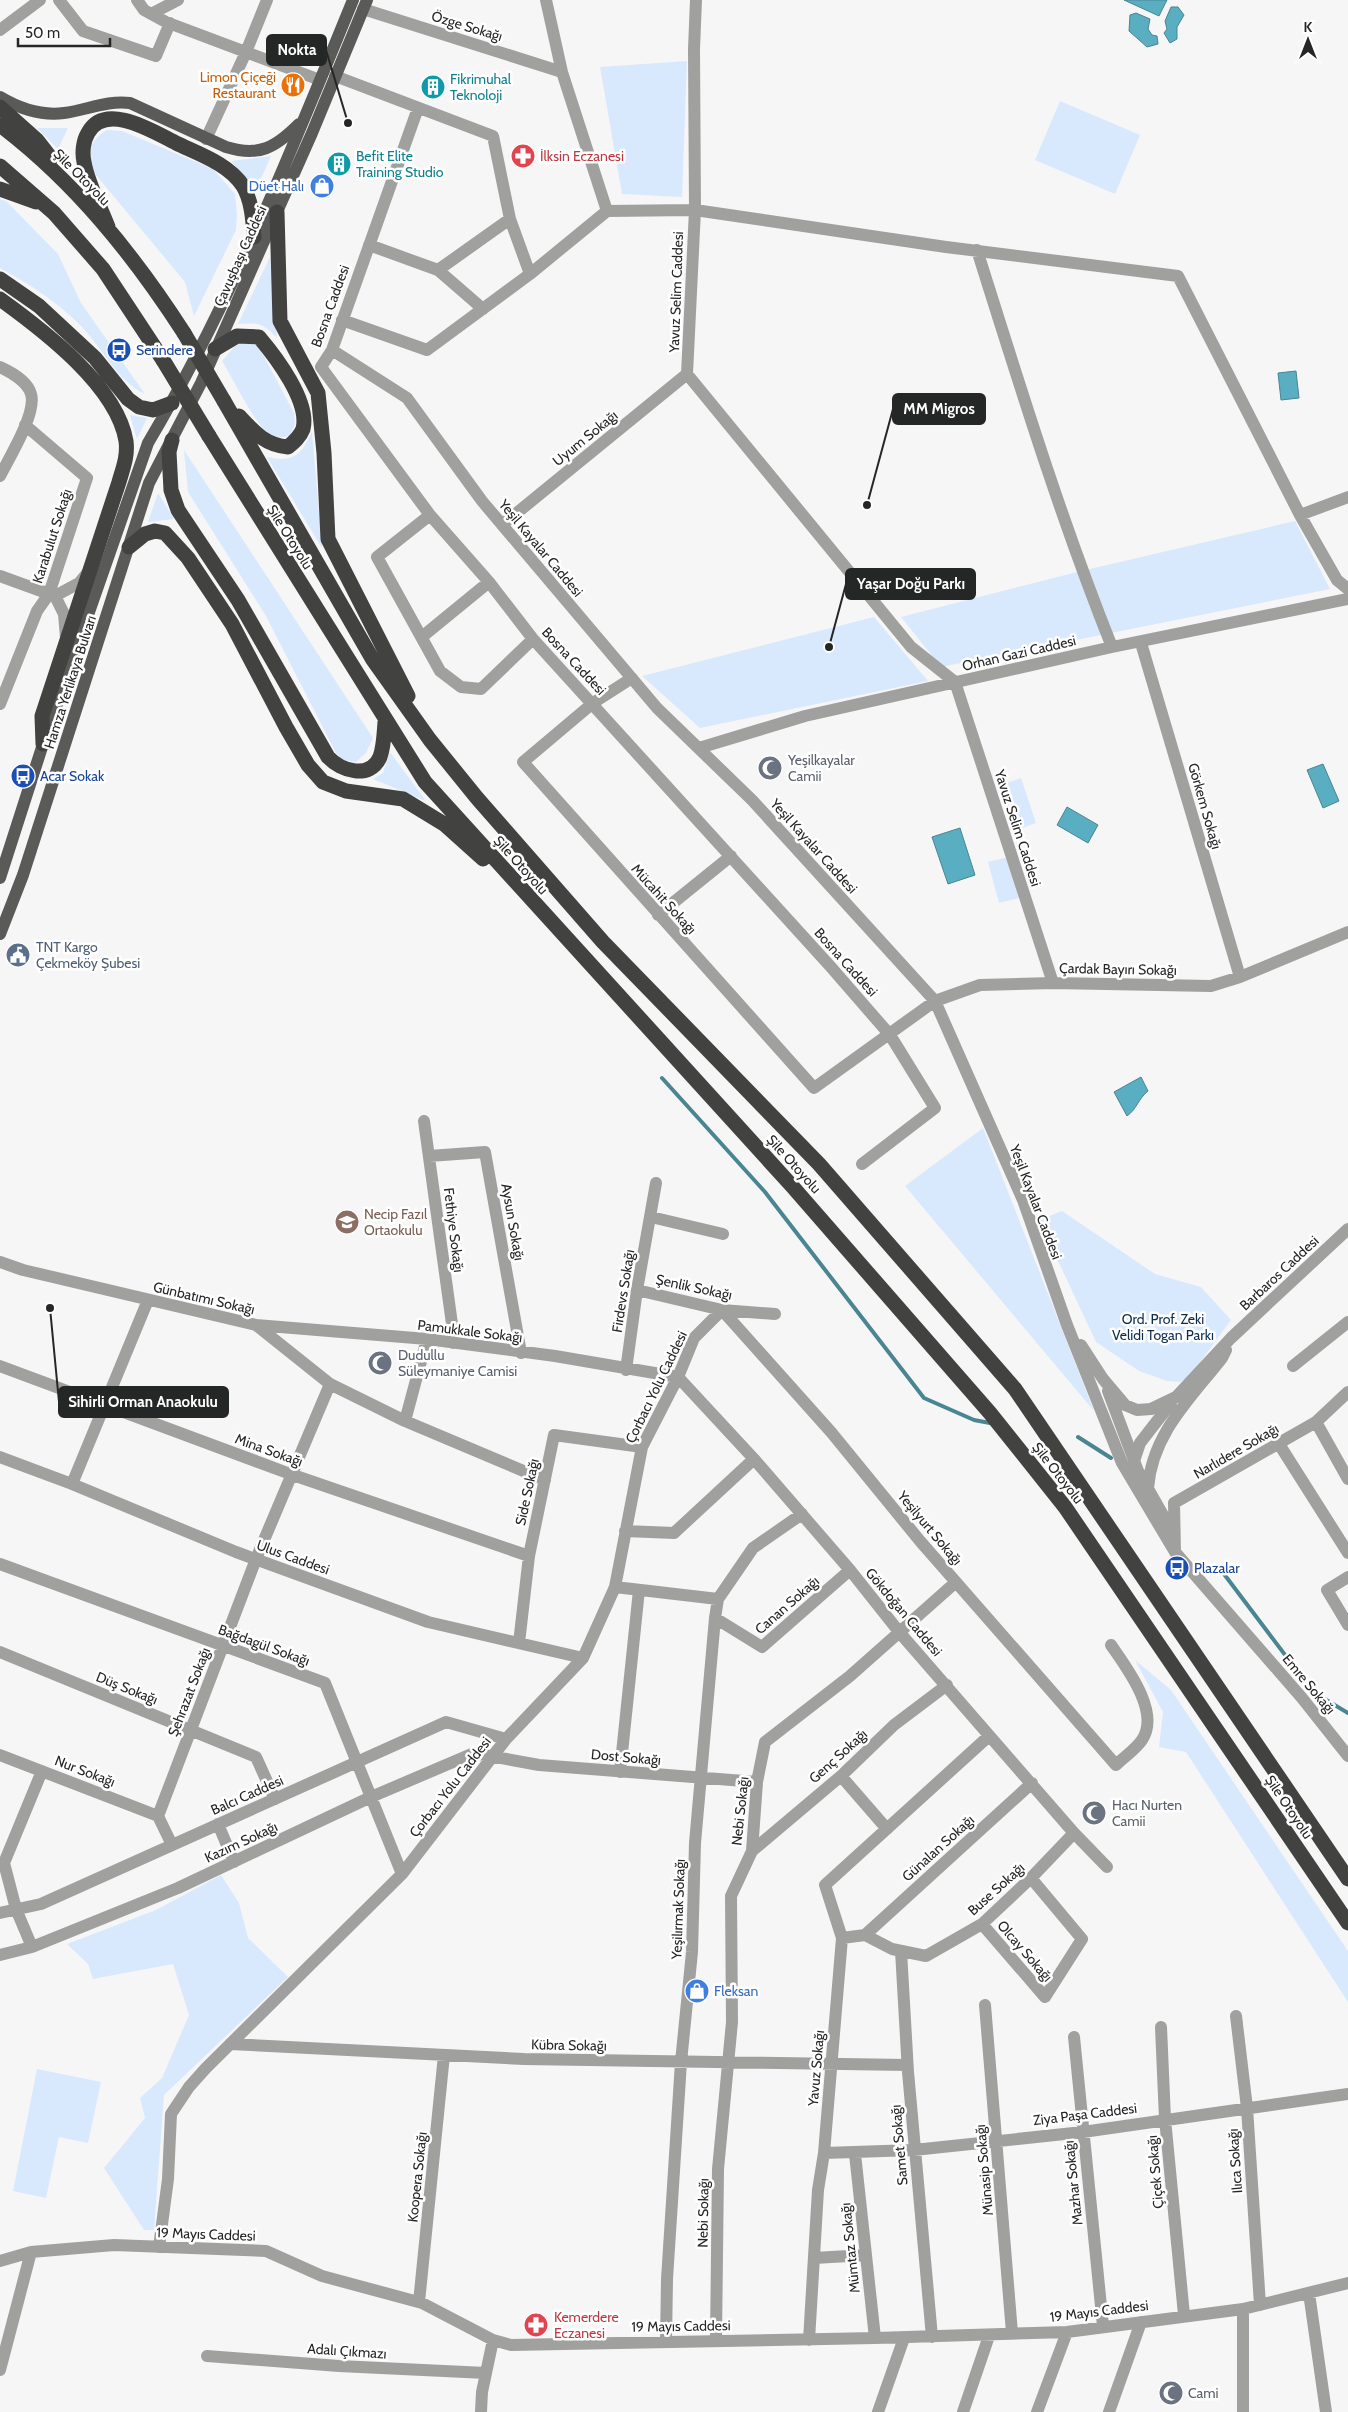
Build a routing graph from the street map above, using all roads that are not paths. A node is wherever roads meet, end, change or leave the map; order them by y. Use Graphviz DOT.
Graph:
graph roads {
  1 [pos="40,0"];
  2 [pos="59,0"];
  3 [pos="137,0"];
  4 [pos="178,0"];
  5 [pos="267,0"];
  6 [pos="353,0"];
  7 [pos="546,0"];
  8 [pos="696,0"];
  9 [pos="365,4"];
  10 [pos="151,14"];
  11 [pos="170,23"];
  12 [pos="0,30"];
  13 [pos="246,52"];
  14 [pos="562,72"];
  15 [pos="335,76"];
  16 [pos="320,80"];
  17 [pos="0,97"];
  18 [pos="0,108"];
  19 [pos="418,108"];
  20 [pos="301,122"];
  21 [pos="0,125"];
  22 [pos="206,139"];
  23 [pos="0,166"];
  24 [pos="70,186"];
  25 [pos="0,189"];
  26 [pos="45,205"];
  27 [pos="695,210"];
  28 [pos="607,211"];
  29 [pos="277,212"];
  30 [pos="510,219"];
  31 [pos="108,227"];
  32 [pos="254,238"];
  33 [pos="369,245"];
  34 [pos="976,250"];
  35 [pos="438,270"];
  36 [pos="530,274"];
  37 [pos="0,279"];
  38 [pos="0,298"];
  39 [pos="482,309"];
  40 [pos="342,320"];
  41 [pos="215,349"];
  42 [pos="332,350"];
  43 [pos="0,367"];
  44 [pos="687,374"];
  45 [pos="224,401"];
  46 [pos="172,403"];
  47 [pos="25,425"];
  48 [pos="172,440"];
  49 [pos="0,476"];
  50 [pos="1348,497"];
  51 [pos="430,515"];
  52 [pos="1300,515"];
  53 [pos="502,525"];
  54 [pos="129,547"];
  55 [pos="91,569"];
  56 [pos="0,576"];
  57 [pos="489,582"];
  58 [pos="1348,589"];
  59 [pos="52,595"];
  60 [pos="1348,599"];
  61 [pos="423,636"];
  62 [pos="533,640"];
  63 [pos="1141,642"];
  64 [pos="65,646"];
  65 [pos="1112,647"];
  66 [pos="632,678"];
  67 [pos="955,682"];
  68 [pos="592,703"];
  69 [pos="0,704"];
  70 [pos="385,722"];
  71 [pos="430,740"];
  72 [pos="42,744"];
  73 [pos="699,748"];
  74 [pos="731,856"];
  75 [pos="0,878"];
  76 [pos="539,910"];
  77 [pos="658,915"];
  78 [pos="1,929"];
  79 [pos="1348,932"];
  80 [pos="1240,977"];
  81 [pos="1052,983"];
  82 [pos="935,1001"];
  83 [pos="890,1035"];
  84 [pos="424,1121"];
  85 [pos="429,1156"];
  86 [pos="862,1164"];
  87 [pos="656,1182"];
  88 [pos="651,1217"];
  89 [pos="1348,1229"];
  90 [pos="723,1234"];
  91 [pos="0,1262"];
  92 [pos="637,1290"];
  93 [pos="148,1300"];
  94 [pos="722,1310"];
  95 [pos="775,1314"];
  96 [pos="1348,1322"];
  97 [pos="256,1325"];
  98 [pos="1067,1325"];
  99 [pos="1231,1338"];
  100 [pos="427,1339"];
  101 [pos="453,1343"];
  102 [pos="521,1353"];
  103 [pos="0,1366"];
  104 [pos="1293,1366"];
  105 [pos="626,1370"];
  106 [pos="678,1378"];
  107 [pos="1104,1380"];
  108 [pos="330,1384"];
  109 [pos="1348,1392"];
  110 [pos="1095,1394"];
  111 [pos="1176,1397"];
  112 [pos="105,1405"];
  113 [pos="405,1421"];
  114 [pos="1316,1422"];
  115 [pos="1161,1440"];
  116 [pos="1134,1442"];
  117 [pos="1279,1444"];
  118 [pos="642,1447"];
  119 [pos="0,1457"];
  120 [pos="754,1460"];
  121 [pos="1128,1461"];
  122 [pos="293,1475"];
  123 [pos="1348,1479"];
  124 [pos="545,1480"];
  125 [pos="72,1484"];
  126 [pos="1148,1488"];
  127 [pos="802,1514"];
  128 [pos="624,1530"];
  129 [pos="1176,1552"];
  130 [pos="1348,1553"];
  131 [pos="529,1556"];
  132 [pos="256,1559"];
  133 [pos="0,1564"];
  134 [pos="850,1570"];
  135 [pos="1348,1577"];
  136 [pos="956,1582"];
  137 [pos="616,1587"];
  138 [pos="639,1590"];
  139 [pos="718,1599"];
  140 [pos="714,1618"];
  141 [pos="1348,1624"];
  142 [pos="900,1633"];
  143 [pos="519,1643"];
  144 [pos="222,1645"];
  145 [pos="1111,1645"];
  146 [pos="0,1652"];
  147 [pos="584,1658"];
  148 [pos="947,1686"];
  149 [pos="191,1730"];
  150 [pos="990,1736"];
  151 [pos="506,1739"];
  152 [pos="0,1755"];
  153 [pos="1348,1756"];
  154 [pos="492,1758"];
  155 [pos="357,1762"];
  156 [pos="42,1771"];
  157 [pos="620,1772"];
  158 [pos="841,1776"];
  159 [pos="702,1778"];
  160 [pos="758,1782"];
  161 [pos="1032,1783"];
  162 [pos="371,1797"];
  163 [pos="274,1799"];
  164 [pos="158,1816"];
  165 [pos="218,1824"];
  166 [pos="887,1829"];
  167 [pos="1074,1833"];
  168 [pos="172,1845"];
  169 [pos="752,1851"];
  170 [pos="234,1862"];
  171 [pos="1107,1866"];
  172 [pos="402,1874"];
  173 [pos="1031,1878"];
  174 [pos="1348,1879"];
  175 [pos="16,1909"];
  176 [pos="0,1913"];
  177 [pos="1348,1923"];
  178 [pos="982,1924"];
  179 [pos="864,1935"];
  180 [pos="842,1938"];
  181 [pos="32,1947"];
  182 [pos="901,1951"];
  183 [pos="0,1955"];
  184 [pos="985,2005"];
  185 [pos="1236,2016"];
  186 [pos="1161,2027"];
  187 [pos="1074,2037"];
  188 [pos="230,2044"];
  189 [pos="444,2056"];
  190 [pos="682,2062"];
  191 [pos="729,2063"];
  192 [pos="832,2064"];
  193 [pos="907,2065"];
  194 [pos="1348,2094"];
  195 [pos="1247,2108"];
  196 [pos="1165,2119"];
  197 [pos="1083,2132"];
  198 [pos="996,2140"];
  199 [pos="914,2150"];
  200 [pos="824,2153"];
  201 [pos="856,2154"];
  202 [pos="159,2247"];
  203 [pos="30,2252"];
  204 [pos="866,2254"];
  205 [pos="814,2258"];
  206 [pos="0,2261"];
  207 [pos="1348,2283"];
  208 [pos="1309,2293"];
  209 [pos="419,2302"];
  210 [pos="1260,2305"];
  211 [pos="1243,2309"];
  212 [pos="1184,2315"];
  213 [pos="1140,2322"];
  214 [pos="1103,2326"];
  215 [pos="1068,2332"];
  216 [pos="1012,2333"];
  217 [pos="932,2336"];
  218 [pos="988,2336"];
  219 [pos="875,2338"];
  220 [pos="904,2338"];
  221 [pos="492,2340"];
  222 [pos="716,2340"];
  223 [pos="809,2340"];
  224 [pos="666,2342"];
  225 [pos="207,2356"];
  226 [pos="0,2370"];
  227 [pos="486,2373"];
  228 [pos="481,2412"];
  229 [pos="878,2412"];
  230 [pos="963,2412"];
  231 [pos="1037,2412"];
  232 [pos="1110,2412"];
  233 [pos="1243,2412"];
  234 [pos="1326,2412"];
  1 -- 12 [label="street"];
  2 -- 11 [label="street"];
  3 -- 10 [label="street"];
  4 -- 10 [label="street"];
  5 -- 13 [label="street"];
  6 -- 16 [label="main road, Çavuşbaşı Caddesi"];
  7 -- 14 [label="street"];
  8 -- 27 [label="street, Yavuz Selim Caddesi"];
  9 -- 14 [label="street, Özge Sokağı"];
  9 -- 15 [label="main road, Çavuşbaşı Caddesi"];
  10 -- 11 [label="street"];
  11 -- 13 [label="street"];
  13 -- 16 [label="street"];
  13 -- 22 [label="street"];
  14 -- 28 [label="street"];
  15 -- 19 [label="street"];
  15 -- 29 [label="main road, Çavuşbaşı Caddesi"];
  16 -- 20 [label="main road, Çavuşbaşı Caddesi"];
  17 -- 22 [label="main road"];
  18 -- 24 [label="highway"];
  19 -- 30 [label="street"];
  19 -- 33 [label="street, Bosna Caddesi"];
  20 -- 22 [label="main road"];
  20 -- 32 [label="main road, Çavuşbaşı Caddesi"];
  21 -- 24 [label="highway, Şile Otoyolu"];
  23 -- 26 [label="highway"];
  24 -- 31 [label="highway, Şile Otoyolu"];
  25 -- 26 [label="highway"];
  26 -- 70 [label="highway, Şile Otoyolu, bridge"];
  27 -- 28 [label="street"];
  27 -- 34 [label="street"];
  27 -- 44 [label="street, Yavuz Selim Caddesi"];
  28 -- 36 [label="street"];
  29 -- 41 [label="main road, Çavuşbaşı Caddesi"];
  29 -- 71 [label="highway"];
  30 -- 35 [label="street"];
  30 -- 36 [label="street"];
  31 -- 32 [label="highway"];
  31 -- 45 [label="highway, Şile Otoyolu, bridge"];
  32 -- 46 [label="main road, Çavuşbaşı Caddesi"];
  33 -- 35 [label="street"];
  33 -- 40 [label="street, Bosna Caddesi"];
  34 -- 52 [label="street"];
  34 -- 65 [label="street"];
  35 -- 39 [label="street"];
  36 -- 39 [label="street"];
  37 -- 46 [label="highway"];
  38 -- 55 [label="highway"];
  39 -- 40 [label="street"];
  40 -- 42 [label="street, Bosna Caddesi"];
  41 -- 45 [label="highway"];
  41 -- 48 [label="main road, Çavuşbaşı Caddesi"];
  42 -- 51 [label="street, Bosna Caddesi"];
  42 -- 53 [label="street, Yeşil Kayalar Caddesi"];
  43 -- 47 [label="street"];
  44 -- 53 [label="street, Uyum Sokağı"];
  44 -- 67 [label="street"];
  45 -- 71 [label="highway, Şile Otoyolu"];
  46 -- 72 [label="main road, Hamza Yerlikaya Bulvarı"];
  47 -- 49 [label="street"];
  47 -- 59 [label="street, Karabulut Sokağı"];
  48 -- 54 [label="main road, Hamza Yerlikaya Bulvarı"];
  48 -- 70 [label="highway"];
  50 -- 52 [label="street"];
  51 -- 57 [label="street, Bosna Caddesi"];
  51 -- 61 [label="street"];
  52 -- 58 [label="street"];
  53 -- 66 [label="street, Yeşil Kayalar Caddesi"];
  54 -- 76 [label="highway"];
  54 -- 78 [label="main road, Hamza Yerlikaya Bulvarı"];
  55 -- 59 [label="street"];
  55 -- 64 [label="highway"];
  56 -- 59 [label="street"];
  57 -- 61 [label="street"];
  57 -- 62 [label="street, Bosna Caddesi"];
  59 -- 64 [label="street"];
  59 -- 69 [label="street, Karabulut Sokağı"];
  60 -- 63 [label="street, Orhan Gazi Caddesi"];
  61 -- 62 [label="street"];
  62 -- 68 [label="street, Bosna Caddesi"];
  63 -- 65 [label="street, Orhan Gazi Caddesi"];
  63 -- 80 [label="street, Görkem Sokağı"];
  64 -- 72 [label="highway"];
  65 -- 67 [label="street, Orhan Gazi Caddesi"];
  66 -- 68 [label="street, Mücahit Sokağı"];
  66 -- 73 [label="street, Yeşil Kayalar Caddesi"];
  67 -- 73 [label="street, Orhan Gazi Caddesi"];
  67 -- 81 [label="street, Yavuz Selim Caddesi"];
  68 -- 74 [label="street, Bosna Caddesi"];
  68 -- 77 [label="street, Mücahit Sokağı"];
  70 -- 76 [label="highway, Şile Otoyolu"];
  71 -- 174 [label="highway, Şile Otoyolu"];
  72 -- 75 [label="main road, Hamza Yerlikaya Bulvarı"];
  73 -- 82 [label="street, Yeşil Kayalar Caddesi"];
  74 -- 77 [label="street"];
  74 -- 83 [label="street, Bosna Caddesi"];
  76 -- 177 [label="highway, Şile Otoyolu"];
  77 -- 83 [label="street, Mücahit Sokağı"];
  79 -- 80 [label="street, Çardak Bayırı Sokağı"];
  80 -- 81 [label="street, Çardak Bayırı Sokağı"];
  81 -- 82 [label="street, Çardak Bayırı Sokağı"];
  82 -- 83 [label="street, Çardak Bayırı Sokağı"];
  82 -- 98 [label="street, Yeşil Kayalar Caddesi"];
  83 -- 86 [label="street, Bosna Caddesi"];
  84 -- 85 [label="street, Fethiye Sokağı"];
  85 -- 101 [label="street, Fethiye Sokağı"];
  85 -- 102 [label="street, Aysun Sokağı"];
  87 -- 88 [label="street, Firdevs Sokağı"];
  88 -- 90 [label="street"];
  88 -- 92 [label="street, Firdevs Sokağı"];
  89 -- 99 [label="street, Barbaros Caddesi"];
  91 -- 93 [label="street, Günbatımı Sokağı"];
  92 -- 94 [label="street, Şenlik Sokağı"];
  92 -- 105 [label="street, Firdevs Sokağı"];
  93 -- 97 [label="street, Günbatımı Sokağı"];
  93 -- 112 [label="street"];
  94 -- 95 [label="street, Şenlik Sokağı"];
  94 -- 106 [label="street, Çorbacı Yolu Caddesi"];
  94 -- 136 [label="street, Yeşilyurt Sokağı"];
  96 -- 104 [label="street"];
  97 -- 100 [label="street, Pamukkale Sokağı"];
  97 -- 108 [label="street, Günbatımı Sokağı"];
  98 -- 107 [label="street"];
  98 -- 110 [label="street"];
  99 -- 111 [label="street, Barbaros Caddesi"];
  99 -- 115 [label="street"];
  100 -- 101 [label="street, Pamukkale Sokağı"];
  100 -- 113 [label="street"];
  101 -- 102 [label="street, Pamukkale Sokağı"];
  102 -- 105 [label="street, Pamukkale Sokağı"];
  103 -- 112 [label="street, Mina Sokağı"];
  105 -- 106 [label="street, Pamukkale Sokağı"];
  106 -- 118 [label="street, Çorbacı Yolu Caddesi"];
  106 -- 120 [label="street, Gökdoğan Caddesi"];
  107 -- 111 [label="street"];
  107 -- 116 [label="street"];
  108 -- 113 [label="street, Günbatımı Sokağı"];
  108 -- 122 [label="street, Şehrazat Sokağı"];
  109 -- 114 [label="street, Narlıdere Sokağı"];
  110 -- 116 [label="street"];
  110 -- 121 [label="street"];
  111 -- 116 [label="street, Barbaros Caddesi"];
  112 -- 122 [label="street, Mina Sokağı"];
  112 -- 125 [label="street"];
  113 -- 124 [label="street, Günbatımı Sokağı"];
  114 -- 117 [label="street, Narlıdere Sokağı"];
  114 -- 123 [label="street"];
  115 -- 116 [label="street"];
  115 -- 126 [label="street"];
  116 -- 121 [label="street"];
  117 -- 129 [label="street, Narlıdere Sokağı"];
  117 -- 130 [label="street"];
  118 -- 124 [label="street, Side Sokağı"];
  118 -- 128 [label="street, Çorbacı Yolu Caddesi"];
  119 -- 125 [label="street, Ulus Caddesi"];
  120 -- 127 [label="street, Gökdoğan Caddesi"];
  120 -- 128 [label="street"];
  121 -- 126 [label="street"];
  121 -- 129 [label="street, Emre Sokağı"];
  122 -- 131 [label="street, Mina Sokağı"];
  122 -- 132 [label="street, Şehrazat Sokağı"];
  124 -- 131 [label="street, Side Sokağı"];
  125 -- 132 [label="street, Ulus Caddesi"];
  126 -- 129 [label="street"];
  127 -- 134 [label="street, Gökdoğan Caddesi"];
  127 -- 139 [label="street, Yeşilırmak Sokağı"];
  128 -- 137 [label="street, Çorbacı Yolu Caddesi"];
  129 -- 153 [label="street, Emre Sokağı"];
  131 -- 143 [label="street, Side Sokağı"];
  132 -- 143 [label="street, Ulus Caddesi"];
  132 -- 144 [label="street, Şehrazat Sokağı"];
  133 -- 144 [label="street, Bağdagül Sokağı"];
  134 -- 140 [label="street, Canan Sokağı"];
  134 -- 142 [label="street, Gökdoğan Caddesi"];
  135 -- 141 [label="street"];
  136 -- 142 [label="street, Nebi Sokağı"];
  136 -- 145 [label="street, Yeşilyurt Sokağı"];
  137 -- 138 [label="street"];
  137 -- 147 [label="street, Çorbacı Yolu Caddesi"];
  138 -- 139 [label="street"];
  138 -- 157 [label="street"];
  139 -- 140 [label="street, Yeşilırmak Sokağı"];
  140 -- 159 [label="street, Yeşilırmak Sokağı"];
  142 -- 148 [label="street, Gökdoğan Caddesi"];
  142 -- 160 [label="street, Nebi Sokağı"];
  143 -- 147 [label="street, Ulus Caddesi"];
  144 -- 149 [label="street, Şehrazat Sokağı"];
  144 -- 155 [label="street, Bağdagül Sokağı"];
  146 -- 149 [label="street, Düş Sokağı"];
  147 -- 151 [label="street, Çorbacı Yolu Caddesi"];
  148 -- 150 [label="street, Gökdoğan Caddesi"];
  148 -- 158 [label="street, Genç Sokağı"];
  149 -- 163 [label="street, Düş Sokağı"];
  149 -- 164 [label="street, Şehrazat Sokağı"];
  150 -- 161 [label="street, Gökdoğan Caddesi"];
  150 -- 166 [label="street, Yavuz Sokağı"];
  151 -- 154 [label="street, Çorbacı Yolu Caddesi"];
  151 -- 155 [label="street, Balcı Caddesi"];
  152 -- 156 [label="street, Nur Sokağı"];
  154 -- 157 [label="street, Dost Sokağı"];
  154 -- 162 [label="street, Kazım Sokağı"];
  154 -- 172 [label="street, Çorbacı Yolu Caddesi"];
  155 -- 162 [label="street, Bağdagül Sokağı"];
  155 -- 163 [label="street, Balcı Caddesi"];
  156 -- 164 [label="street, Nur Sokağı"];
  156 -- 175 [label="street"];
  157 -- 159 [label="street, Dost Sokağı"];
  158 -- 166 [label="street"];
  158 -- 169 [label="street, Genç Sokağı"];
  159 -- 160 [label="street, Dost Sokağı"];
  159 -- 190 [label="street, Yeşilırmak Sokağı"];
  160 -- 169 [label="street, Nebi Sokağı"];
  161 -- 167 [label="street, Gökdoğan Caddesi"];
  161 -- 179 [label="street, Günalan Sokağı"];
  162 -- 170 [label="street, Kazım Sokağı"];
  162 -- 172 [label="street, Bağdagül Sokağı"];
  163 -- 165 [label="street, Balcı Caddesi"];
  164 -- 168 [label="street"];
  165 -- 168 [label="street, Balcı Caddesi"];
  165 -- 170 [label="street"];
  166 -- 180 [label="street, Yavuz Sokağı"];
  167 -- 171 [label="street, Gökdoğan Caddesi"];
  167 -- 173 [label="street, Buse Sokağı"];
  168 -- 175 [label="street, Balcı Caddesi"];
  169 -- 191 [label="street, Nebi Sokağı"];
  170 -- 181 [label="street, Kazım Sokağı"];
  172 -- 188 [label="street, Çorbacı Yolu Caddesi"];
  173 -- 178 [label="street, Buse Sokağı"];
  173 -- 178 [label="street, Olcay Sokağı"];
  175 -- 176 [label="street, Balcı Caddesi"];
  175 -- 181 [label="street"];
  178 -- 182 [label="street, Buse Sokağı"];
  179 -- 180 [label="street"];
  179 -- 182 [label="street, Buse Sokağı"];
  180 -- 192 [label="street, Yavuz Sokağı"];
  181 -- 183 [label="street, Kazım Sokağı"];
  182 -- 193 [label="street, Samet Sokağı"];
  184 -- 198 [label="street, Münasip Sokağı"];
  185 -- 195 [label="street, Ilıca Sokağı"];
  186 -- 196 [label="street, Çiçek Sokağı"];
  187 -- 197 [label="street, Mazhar Sokağı"];
  188 -- 189 [label="street, Kübra Sokağı"];
  188 -- 202 [label="street, Çorbacı Yolu Caddesi"];
  189 -- 190 [label="street, Kübra Sokağı"];
  189 -- 209 [label="street, Koopera Sokağı"];
  190 -- 191 [label="street, Kübra Sokağı"];
  190 -- 224 [label="street, Yeşilırmak Sokağı"];
  191 -- 192 [label="street, Kübra Sokağı"];
  191 -- 222 [label="street, Nebi Sokağı"];
  192 -- 193 [label="street, Kübra Sokağı"];
  192 -- 200 [label="street, Yavuz Sokağı"];
  193 -- 199 [label="street, Samet Sokağı"];
  194 -- 195 [label="street, Ziya Paşa Caddesi"];
  195 -- 196 [label="street, Ziya Paşa Caddesi"];
  195 -- 210 [label="street, Ilıca Sokağı"];
  196 -- 197 [label="street, Ziya Paşa Caddesi"];
  196 -- 212 [label="street, Çiçek Sokağı"];
  197 -- 198 [label="street, Ziya Paşa Caddesi"];
  197 -- 214 [label="street, Mazhar Sokağı"];
  198 -- 199 [label="street, Ziya Paşa Caddesi"];
  198 -- 216 [label="street, Münasip Sokağı"];
  199 -- 201 [label="street, Ziya Paşa Caddesi"];
  199 -- 217 [label="street, Samet Sokağı"];
  200 -- 201 [label="street, Ziya Paşa Caddesi"];
  200 -- 205 [label="street, Yavuz Sokağı"];
  201 -- 204 [label="street, Mümtaz Sokağı"];
  202 -- 203 [label="street, 19 Mayıs Caddesi"];
  202 -- 209 [label="street, 19 Mayıs Caddesi"];
  203 -- 206 [label="street, 19 Mayıs Caddesi"];
  203 -- 226 [label="street"];
  204 -- 205 [label="street"];
  204 -- 219 [label="street, Mümtaz Sokağı"];
  205 -- 223 [label="street, Yavuz Sokağı"];
  207 -- 208 [label="street, 19 Mayıs Caddesi"];
  208 -- 210 [label="street, 19 Mayıs Caddesi"];
  208 -- 234 [label="street"];
  209 -- 221 [label="street, 19 Mayıs Caddesi"];
  210 -- 211 [label="street, 19 Mayıs Caddesi"];
  211 -- 212 [label="street, 19 Mayıs Caddesi"];
  211 -- 233 [label="street"];
  212 -- 213 [label="street, 19 Mayıs Caddesi"];
  213 -- 214 [label="street, 19 Mayıs Caddesi"];
  213 -- 232 [label="street"];
  214 -- 215 [label="street, 19 Mayıs Caddesi"];
  215 -- 216 [label="street, 19 Mayıs Caddesi"];
  215 -- 231 [label="street"];
  216 -- 218 [label="street, 19 Mayıs Caddesi"];
  217 -- 218 [label="street, 19 Mayıs Caddesi"];
  217 -- 220 [label="street, 19 Mayıs Caddesi"];
  218 -- 230 [label="street"];
  219 -- 220 [label="street, 19 Mayıs Caddesi"];
  219 -- 223 [label="street, 19 Mayıs Caddesi"];
  220 -- 229 [label="street"];
  221 -- 224 [label="street, 19 Mayıs Caddesi"];
  221 -- 227 [label="street"];
  222 -- 223 [label="street, 19 Mayıs Caddesi"];
  222 -- 224 [label="street, 19 Mayıs Caddesi"];
  225 -- 227 [label="street, Adalı Çıkmazı"];
  227 -- 228 [label="street"];
}
